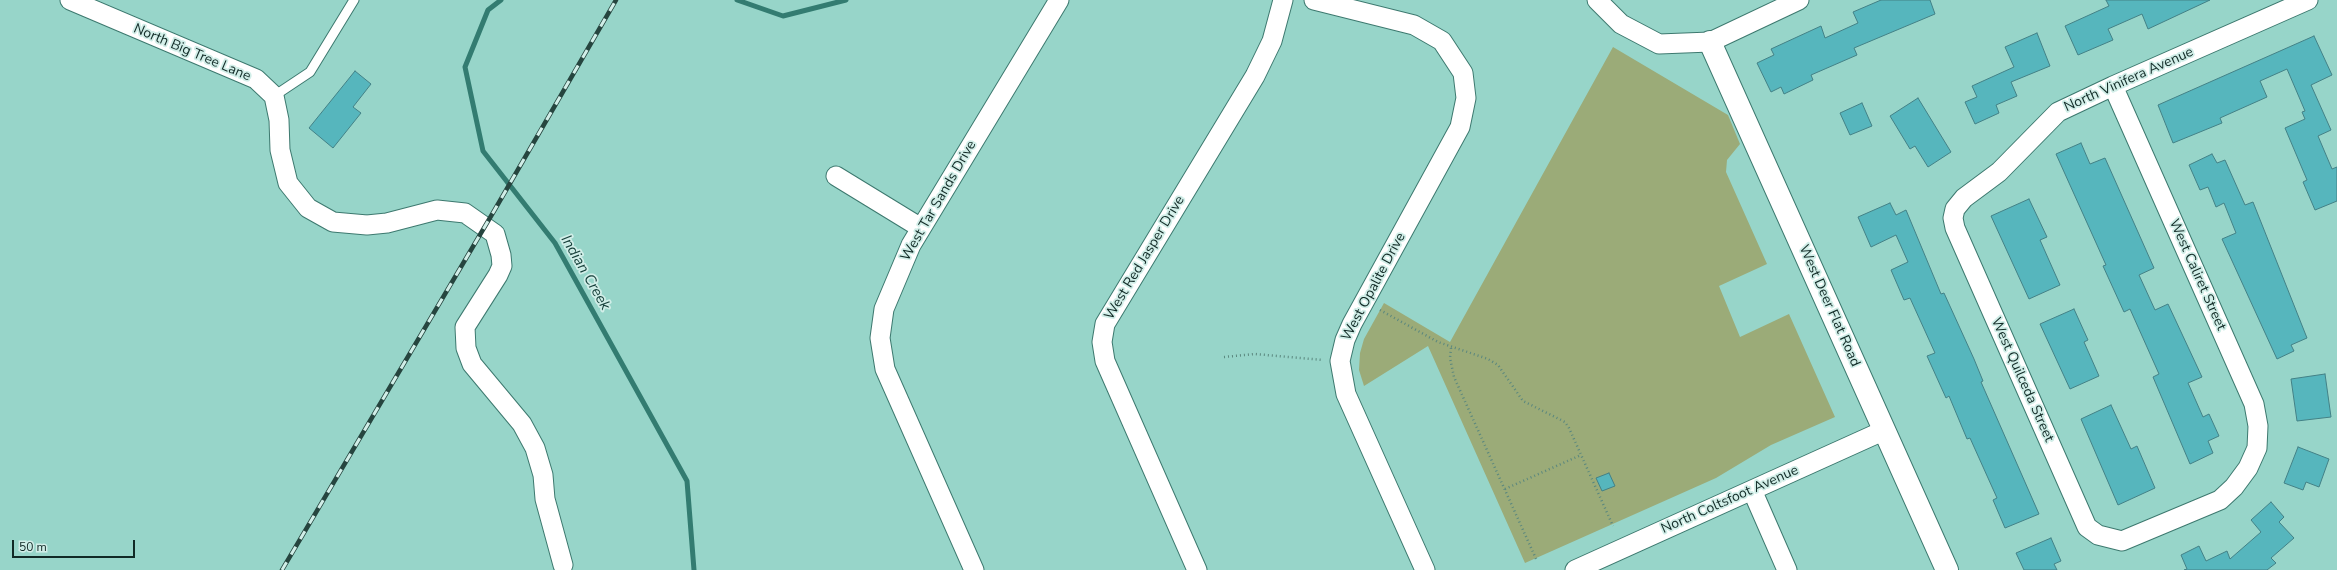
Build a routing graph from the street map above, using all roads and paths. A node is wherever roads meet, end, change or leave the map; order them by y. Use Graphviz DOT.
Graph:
graph roads {
  1 [pos="70,0"];
  2 [pos="354,0"];
  3 [pos="1059,0"];
  4 [pos="1283,0"];
  5 [pos="1314,0"];
  6 [pos="1597,0"];
  7 [pos="1800,0"];
  8 [pos="2308,0"];
  9 [pos="1710,42"];
  10 [pos="2113,86"];
  11 [pos="274,96"];
  12 [pos="836,176"];
  13 [pos="1955,208"];
  14 [pos="922,228"];
  15 [pos="1378,308"];
  16 [pos="1451,348"];
  17 [pos="1224,357"];
  18 [pos="1340,360"];
  19 [pos="1884,430"];
  20 [pos="1581,455"];
  21 [pos="1505,490"];
  22 [pos="1752,490"];
  23 [pos="1613,526"];
  24 [pos="2110,540"];
  25 [pos="1537,561"];
  26 [pos="563,565"];
  27 [pos="974,570"];
  28 [pos="1197,570"];
  29 [pos="1425,570"];
  30 [pos="1574,570"];
  31 [pos="1787,570"];
  32 [pos="1947,570"];
  1 -- 11 [label="street, North Big Tree Lane"];
  2 -- 11 [label="lane"];
  3 -- 14 [label="street, West Tar Sands Drive"];
  4 -- 28 [label="street, West Red Jasper Drive"];
  5 -- 18 [label="street, West Opalite Drive"];
  6 -- 9 [label="street"];
  7 -- 9 [label="street"];
  8 -- 10 [label="street, North Vinifera Avenue"];
  9 -- 19 [label="street, West Deer Flat Road"];
  10 -- 13 [label="street, North Vinifera Avenue"];
  10 -- 24 [label="street, West Caliret Street"];
  11 -- 26 [label="street"];
  12 -- 14 [label="street"];
  13 -- 24 [label="street, West Quilceda Street"];
  14 -- 27 [label="street, West Tar Sands Drive"];
  15 -- 16 [label="path"];
  16 -- 20 [label="path"];
  16 -- 21 [label="path"];
  17 -- 18 [label="path"];
  18 -- 29 [label="street, West Opalite Drive"];
  19 -- 22 [label="street, North Coltsfoot Avenue"];
  19 -- 32 [label="street, West Deer Flat Road"];
  20 -- 21 [label="path"];
  20 -- 23 [label="path"];
  21 -- 25 [label="path"];
  22 -- 30 [label="street, North Coltsfoot Avenue"];
  22 -- 31 [label="street"];
}
